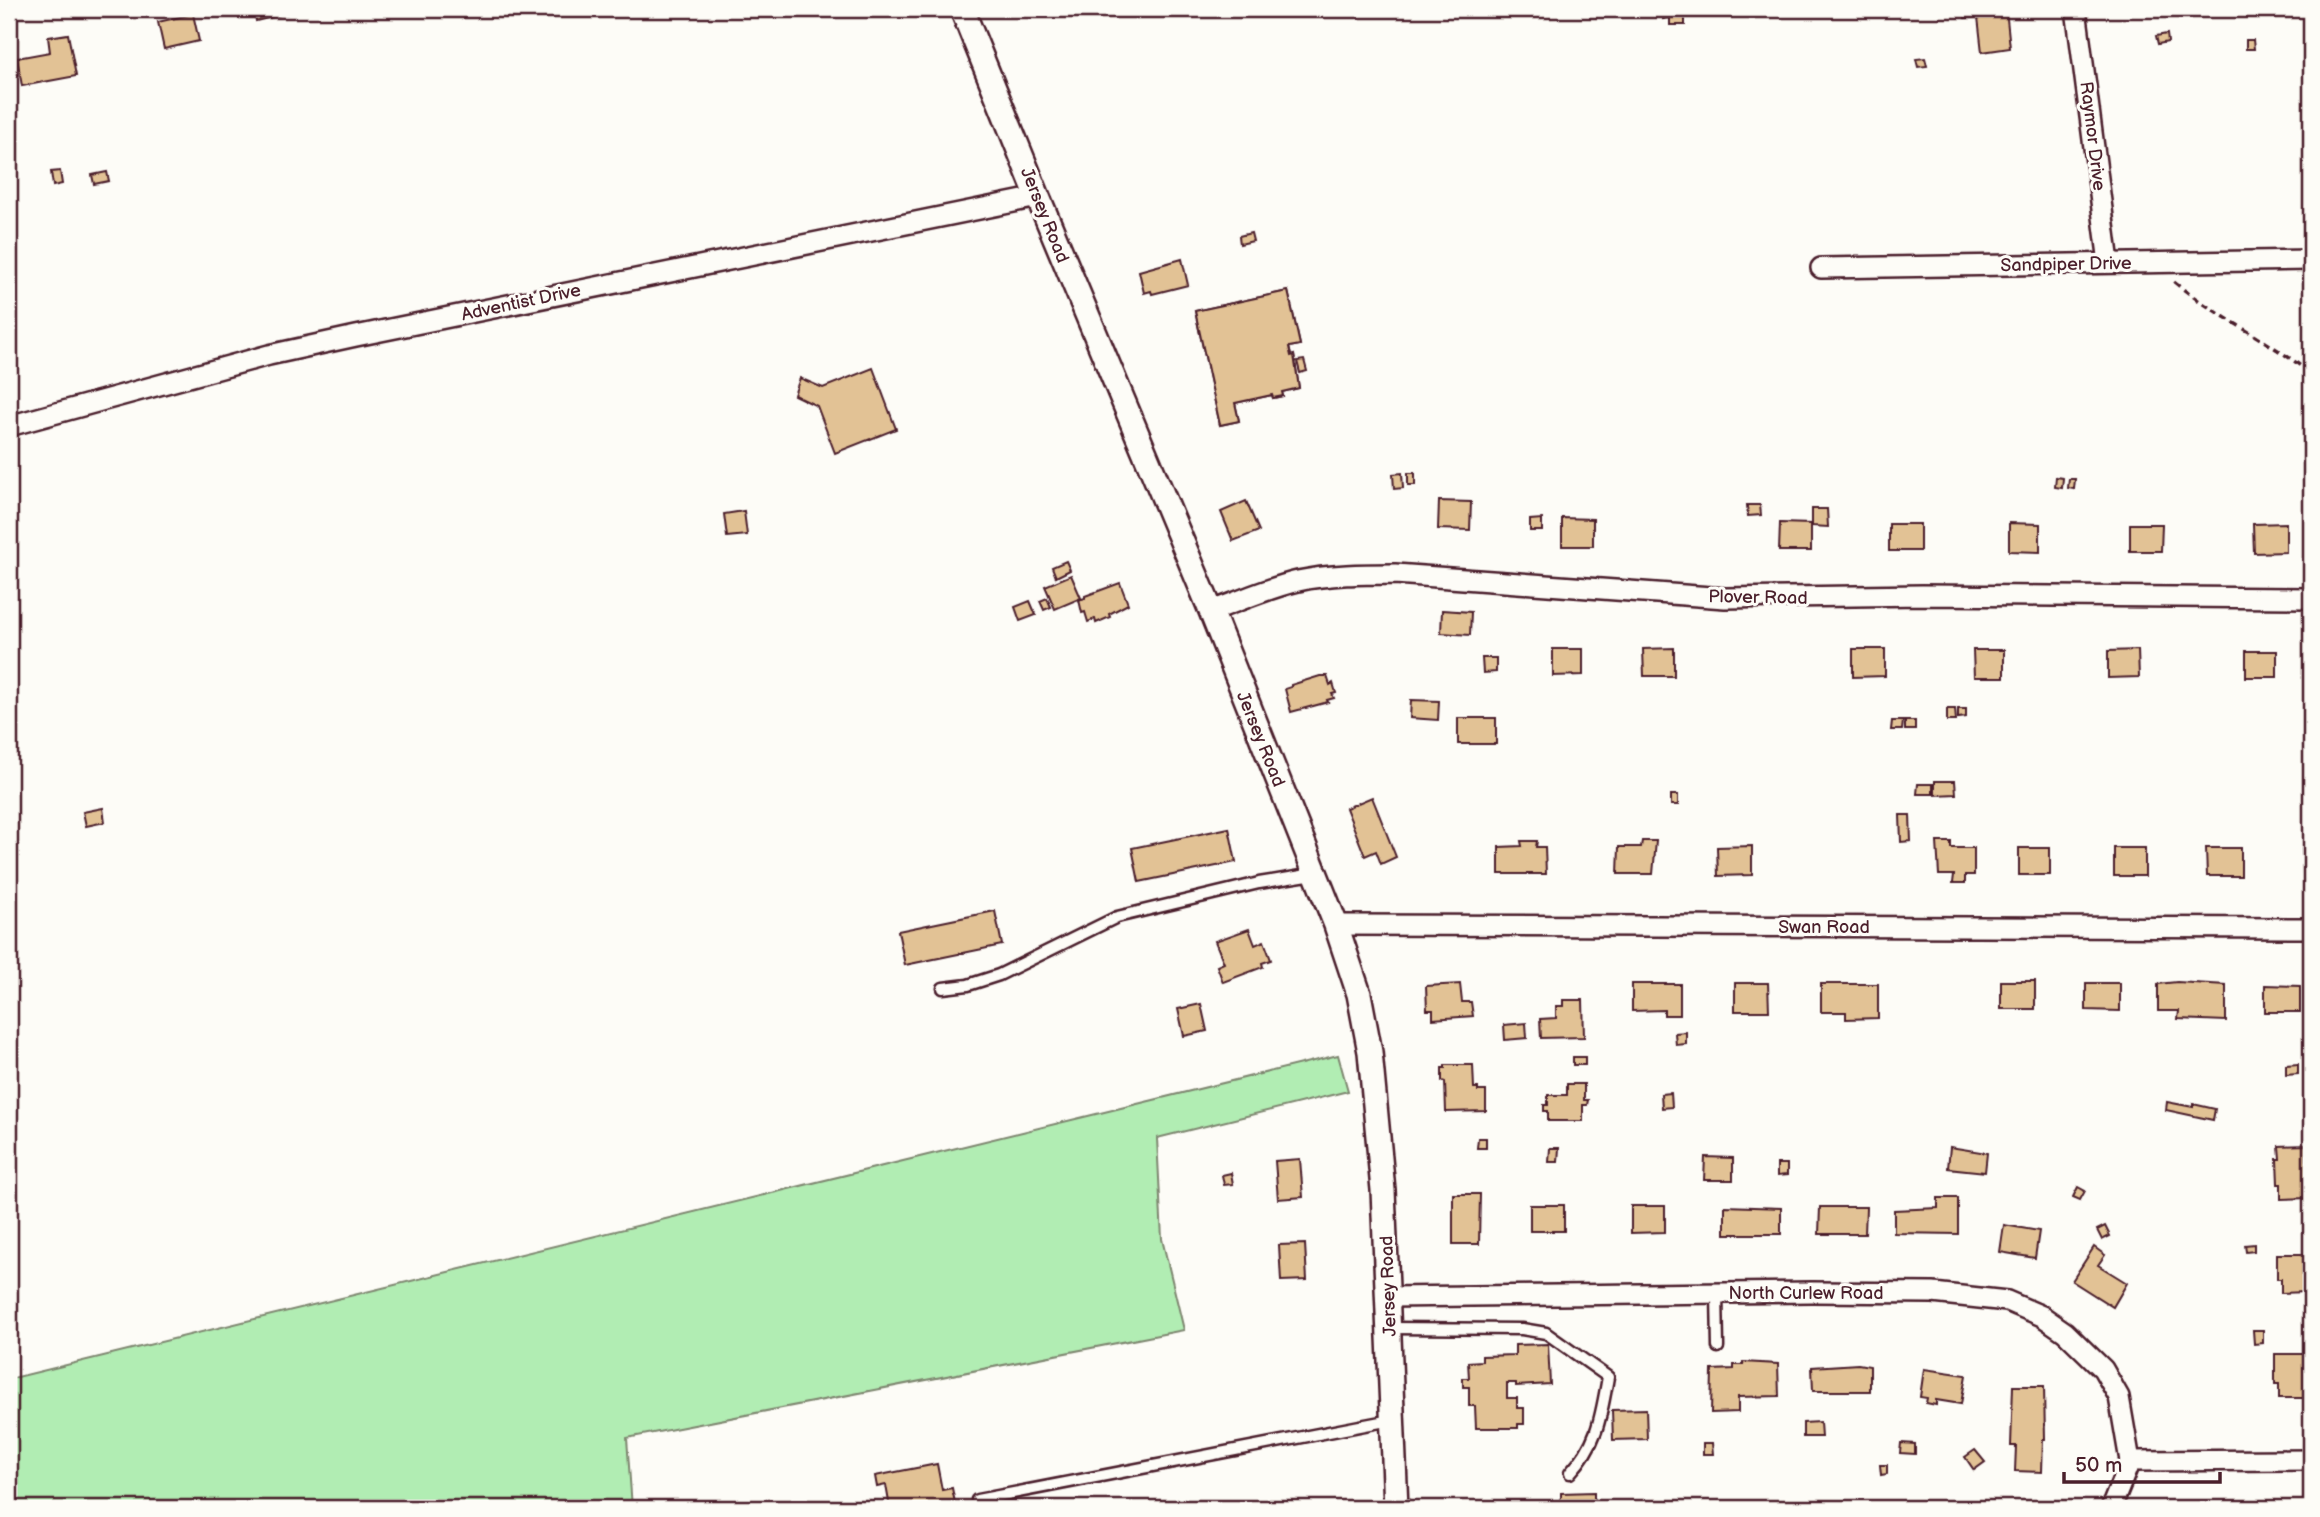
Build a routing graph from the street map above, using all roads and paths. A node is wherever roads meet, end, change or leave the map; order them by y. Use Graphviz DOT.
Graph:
graph roads {
  1 [pos="962,9"];
  2 [pos="2076,9"];
  3 [pos="1038,197"];
  4 [pos="2311,260"];
  5 [pos="2109,263"];
  6 [pos="2150,263"];
  7 [pos="1821,268"];
  8 [pos="2311,374"];
  9 [pos="9,426"];
  10 [pos="2311,598"];
  11 [pos="1212,611"];
  12 [pos="1315,874"];
  13 [pos="1336,925"];
  14 [pos="2311,928"];
  15 [pos="943,988"];
  16 [pos="1717,1293"];
  17 [pos="1389,1297"];
  18 [pos="1390,1328"];
  19 [pos="1718,1347"];
  20 [pos="1392,1420"];
  21 [pos="2311,1460"];
  22 [pos="2130,1461"];
  23 [pos="1570,1474"];
  24 [pos="977,1500"];
  25 [pos="1396,1508"];
  26 [pos="2111,1508"];
  1 -- 3 [label="street, Jersey Road"];
  2 -- 5 [label="street, Raymor Drive"];
  3 -- 9 [label="street, Adventist Drive"];
  3 -- 11 [label="street, Jersey Road"];
  4 -- 6 [label="street, Sandpiper Drive"];
  5 -- 6 [label="street, Sandpiper Drive"];
  5 -- 7 [label="street, Sandpiper Drive"];
  6 -- 8 [label="path"];
  10 -- 11 [label="street, Plover Road"];
  11 -- 12 [label="street, Jersey Road"];
  12 -- 13 [label="street, Jersey Road"];
  12 -- 15 [label="lane"];
  13 -- 14 [label="street, Swan Road"];
  13 -- 17 [label="street, Jersey Road"];
  16 -- 17 [label="street, North Curlew Road"];
  16 -- 19 [label="lane"];
  16 -- 22 [label="street, North Curlew Road"];
  17 -- 18 [label="street, Jersey Road"];
  18 -- 20 [label="street, Jersey Road"];
  18 -- 23 [label="lane"];
  20 -- 24 [label="lane"];
  20 -- 25 [label="street, Jersey Road"];
  21 -- 22 [label="street"];
  22 -- 26 [label="street"];
}
